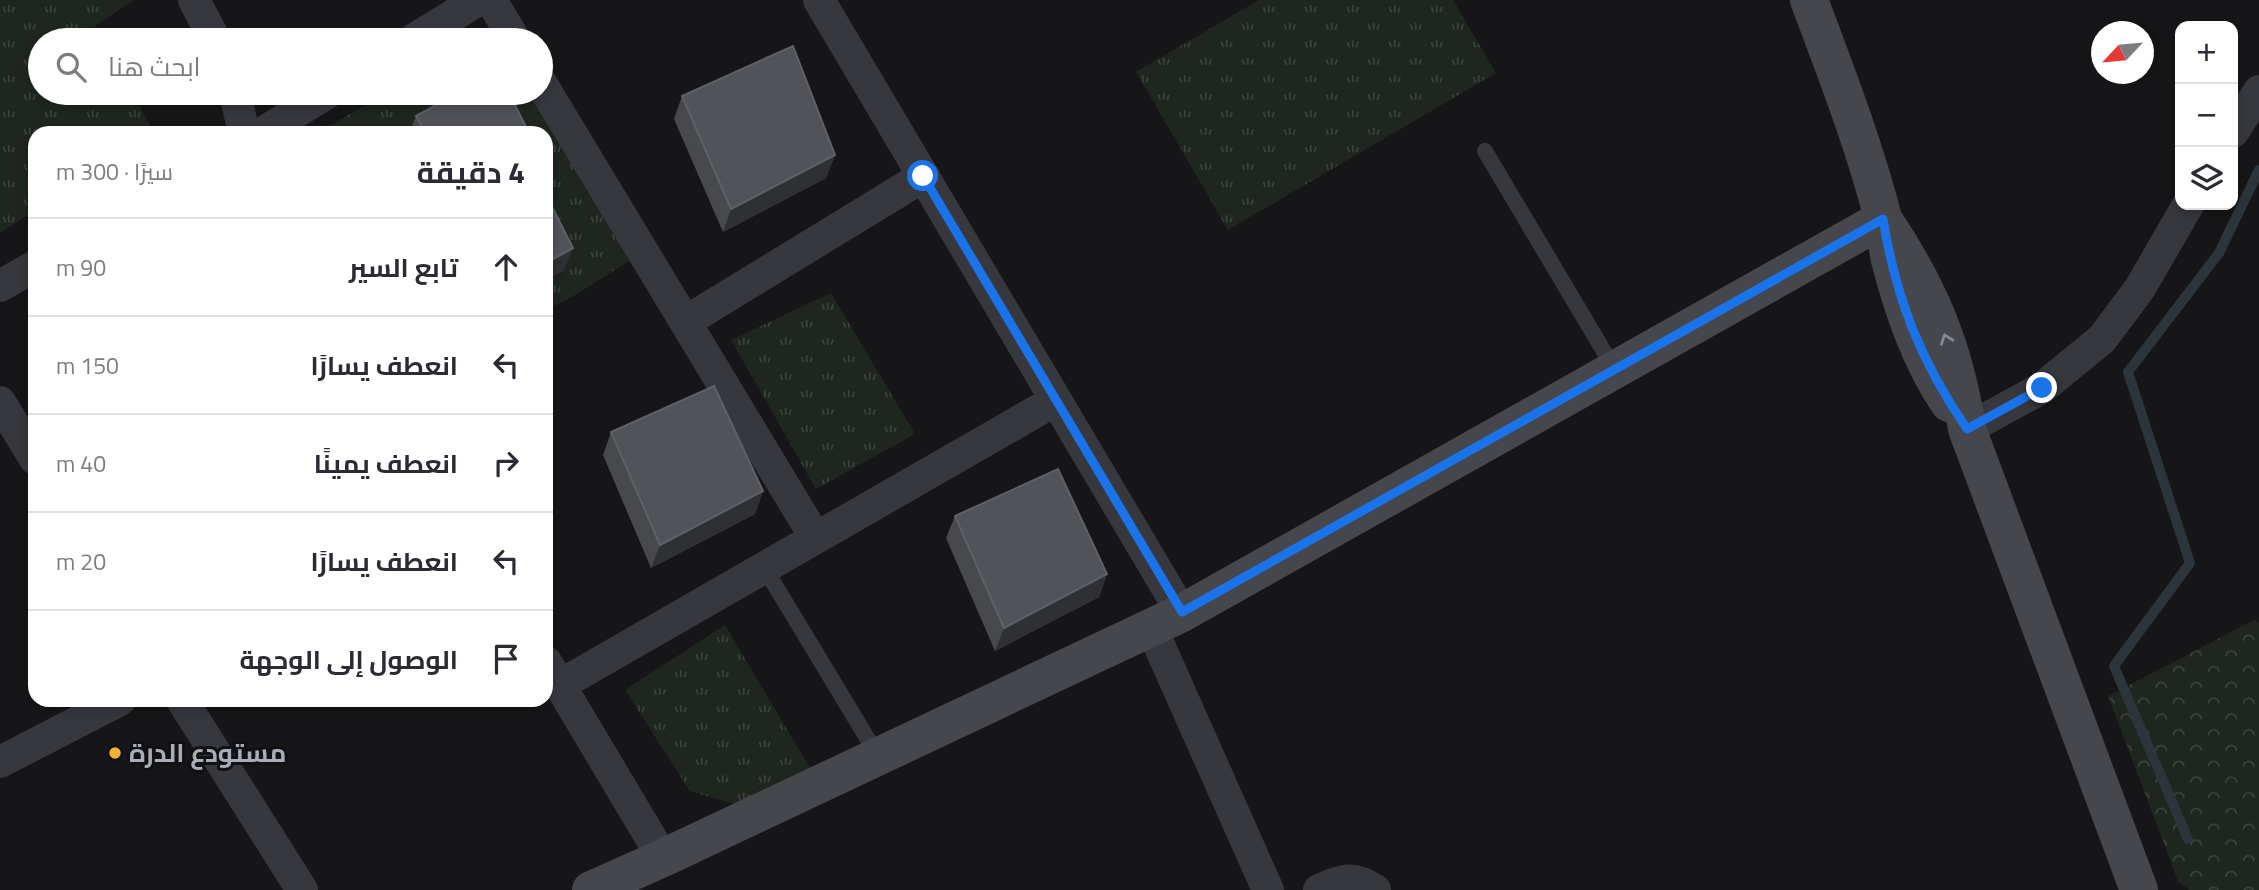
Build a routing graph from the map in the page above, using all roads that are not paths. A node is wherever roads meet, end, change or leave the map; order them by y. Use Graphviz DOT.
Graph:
graph roads {
  1 [pos="194,0"];
  2 [pos="478,0"];
  3 [pos="491,0"];
  4 [pos="819,0"];
  5 [pos="1809,0"];
  6 [pos="209,28"];
  7 [pos="432,28"];
  8 [pos="508,28"];
  9 [pos="2259,91"];
  10 [pos="553,103"];
  11 [pos="238,105"];
  12 [pos="308,105"];
  13 [pos="2238,124"];
  14 [pos="242,126"];
  15 [pos="273,126"];
  16 [pos="1485,151"];
  17 [pos="923,176"];
  18 [pos="2185,210"];
  19 [pos="1883,219"];
  20 [pos="28,270"];
  21 [pos="0,286"];
  22 [pos="685,322"];
  23 [pos="1615,370"];
  24 [pos="1056,400"];
  25 [pos="0,402"];
  26 [pos="1967,429"];
  27 [pos="28,448"];
  28 [pos="815,537"];
  29 [pos="764,567"];
  30 [pos="1166,620"];
  31 [pos="553,673"];
  32 [pos="106,707"];
  33 [pos="186,707"];
  34 [pos="878,757"];
  35 [pos="0,762"];
  36 [pos="663,858"];
  37 [pos="302,890"];
  38 [pos="591,890"];
  39 [pos="1268,890"];
  40 [pos="1319,890"];
  41 [pos="1375,890"];
  42 [pos="2139,890"];
  1 -- 6 [label="street"];
  2 -- 7 [label="street"];
  3 -- 8 [label="street"];
  4 -- 17 [label="street"];
  5 -- 19 [label="street"];
  9 -- 13 [label="street"];
  10 -- 22 [label="street"];
  11 -- 14 [label="street"];
  12 -- 15 [label="street"];
  16 -- 23 [label="lane"];
  17 -- 22 [label="street"];
  17 -- 24 [label="street"];
  18 -- 26 [label="street"];
  19 -- 23 [label="street"];
  19 -- 26 [label="street"];
  20 -- 21 [label="street"];
  22 -- 28 [label="street"];
  23 -- 30 [label="street"];
  24 -- 28 [label="street"];
  24 -- 30 [label="street"];
  25 -- 27 [label="street"];
  26 -- 42 [label="street"];
  28 -- 29 [label="street"];
  29 -- 31 [label="street"];
  29 -- 34 [label="lane"];
  30 -- 34 [label="street"];
  30 -- 39 [label="street"];
  31 -- 36 [label="street"];
  32 -- 35 [label="street"];
  33 -- 37 [label="street"];
  34 -- 36 [label="street"];
  36 -- 38 [label="street"];
  40 -- 41 [label="street"];
}
